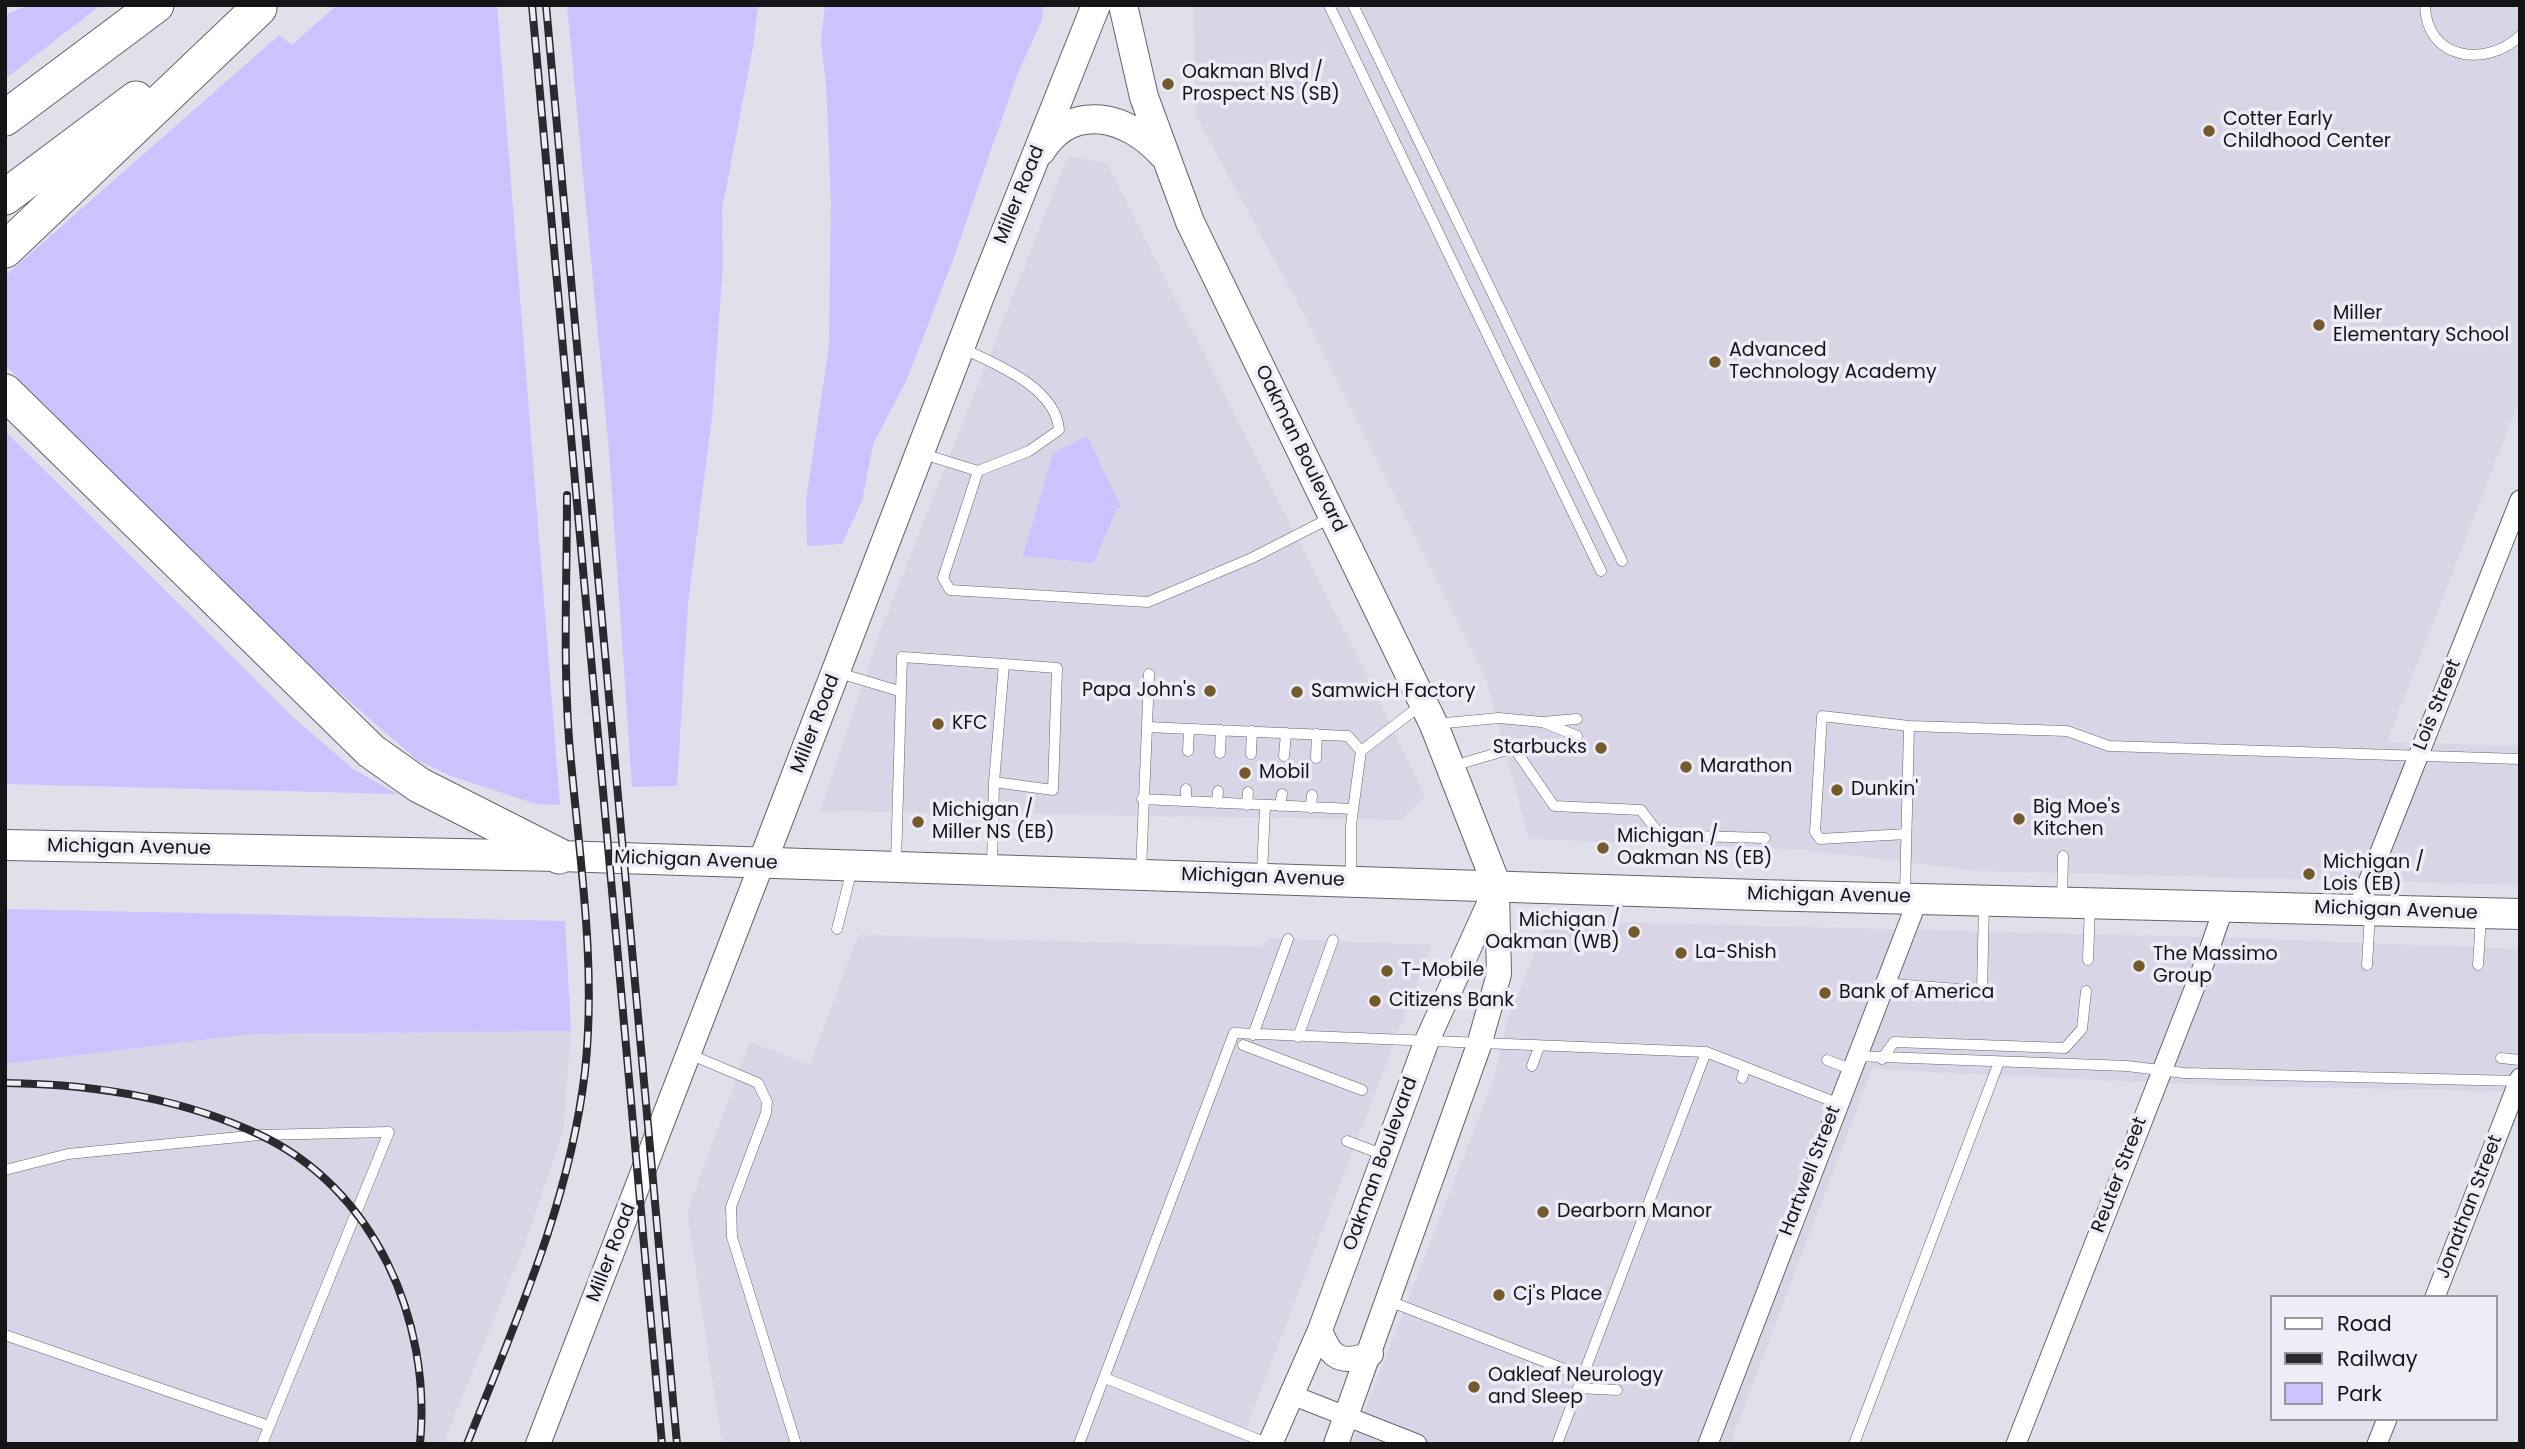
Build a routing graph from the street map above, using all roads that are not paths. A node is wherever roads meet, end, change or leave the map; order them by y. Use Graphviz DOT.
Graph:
graph roads {
  1 [pos="156,5"];
  2 [pos="1096,5"];
  3 [pos="1124,5"];
  4 [pos="1329,5"];
  5 [pos="1353,5"];
  6 [pos="2425,5"];
  7 [pos="261,7"];
  8 [pos="2520,36"];
  9 [pos="5,118"];
  10 [pos="1166,159"];
  11 [pos="1032,167"];
  12 [pos="5,197"];
  13 [pos="5,250"];
  14 [pos="960,347"];
  15 [pos="5,392"];
  16 [pos="920,453"];
  17 [pos="978,471"];
  18 [pos="2520,500"];
  19 [pos="1333,517"];
  20 [pos="1622,561"];
  21 [pos="1601,571"];
  22 [pos="1004,664"];
  23 [pos="836,671"];
  24 [pos="1149,674"];
  25 [pos="899,691"];
  26 [pos="1429,713"];
  27 [pos="1577,719"];
  28 [pos="1542,722"];
  29 [pos="1909,726"];
  30 [pos="1147,727"];
  31 [pos="1189,729"];
  32 [pos="1221,730"];
  33 [pos="1252,731"];
  34 [pos="1286,733"];
  35 [pos="1317,734"];
  36 [pos="1577,736"];
  37 [pos="1188,751"];
  38 [pos="1360,751"];
  39 [pos="1220,752"];
  40 [pos="1251,754"];
  41 [pos="1284,756"];
  42 [pos="2418,756"];
  43 [pos="1316,758"];
  44 [pos="2520,759"];
  45 [pos="1451,767"];
  46 [pos="994,782"];
  47 [pos="1186,789"];
  48 [pos="1218,790"];
  49 [pos="1248,792"];
  50 [pos="1282,794"];
  51 [pos="1312,795"];
  52 [pos="1142,799"];
  53 [pos="1186,801"];
  54 [pos="1217,803"];
  55 [pos="1247,805"];
  56 [pos="1265,806"];
  57 [pos="1280,806"];
  58 [pos="1311,808"];
  59 [pos="1353,810"];
  60 [pos="1906,834"];
  61 [pos="1765,838"];
  62 [pos="5,845"];
  63 [pos="559,856"];
  64 [pos="2063,856"];
  65 [pos="762,863"];
  66 [pos="853,866"];
  67 [pos="895,867"];
  68 [pos="992,870"];
  69 [pos="1141,874"];
  70 [pos="1262,878"];
  71 [pos="1350,881"];
  72 [pos="1497,886"];
  73 [pos="1911,898"];
  74 [pos="1984,900"];
  75 [pos="2076,903"];
  76 [pos="2224,907"];
  77 [pos="2364,910"];
  78 [pos="2481,914"];
  79 [pos="2520,914"];
  80 [pos="837,929"];
  81 [pos="1288,939"];
  82 [pos="1333,940"];
  83 [pos="2088,961"];
  84 [pos="2367,965"];
  85 [pos="2478,965"];
  86 [pos="1883,984"];
  87 [pos="2086,991"];
  88 [pos="1253,1035"];
  89 [pos="1298,1037"];
  90 [pos="1426,1043"];
  91 [pos="1243,1045"];
  92 [pos="1479,1045"];
  93 [pos="1539,1047"];
  94 [pos="1706,1052"];
  95 [pos="689,1054"];
  96 [pos="2501,1058"];
  97 [pos="1882,1059"];
  98 [pos="1826,1060"];
  99 [pos="2520,1060"];
  100 [pos="1999,1062"];
  101 [pos="1852,1063"];
  102 [pos="1532,1066"];
  103 [pos="2160,1070"];
  104 [pos="2519,1080"];
  105 [pos="1212,1090"];
  106 [pos="1362,1090"];
  107 [pos="1224,1094"];
  108 [pos="1837,1103"];
  109 [pos="1347,1141"];
  110 [pos="1384,1156"];
  111 [pos="5,1170"];
  112 [pos="2436,1295"];
  113 [pos="1389,1301"];
  114 [pos="1320,1330"];
  115 [pos="5,1335"];
  116 [pos="1371,1354"];
  117 [pos="1582,1376"];
  118 [pos="1105,1378"];
  119 [pos="1578,1388"];
  120 [pos="1617,1390"];
  121 [pos="1292,1395"];
  122 [pos="1347,1416"];
  123 [pos="2386,1421"];
  124 [pos="269,1426"];
  125 [pos="262,1444"];
  126 [pos="538,1444"];
  127 [pos="796,1444"];
  128 [pos="1079,1444"];
  129 [pos="1270,1444"];
  130 [pos="1336,1444"];
  131 [pos="1417,1444"];
  132 [pos="1558,1444"];
  133 [pos="1708,1444"];
  134 [pos="1854,1444"];
  135 [pos="2016,1444"];
  136 [pos="2377,1444"];
  1 -- 9 [label="highway"];
  2 -- 11 [label="main road, Miller Road"];
  3 -- 10 [label="main road, Oakman Boulevard"];
  4 -- 21 [label="lane"];
  5 -- 20 [label="lane"];
  6 -- 8 [label="lane"];
  7 -- 12 [label="highway"];
  7 -- 13 [label="highway"];
  10 -- 11 [label="main road"];
  10 -- 19 [label="main road, Oakman Boulevard"];
  11 -- 14 [label="main road, Miller Road"];
  14 -- 16 [label="main road, Miller Road"];
  14 -- 17 [label="lane"];
  15 -- 63 [label="highway"];
  16 -- 17 [label="lane"];
  16 -- 23 [label="main road, Miller Road"];
  17 -- 19 [label="lane"];
  18 -- 42 [label="street, Lois Street"];
  19 -- 26 [label="main road, Oakman Boulevard"];
  22 -- 25 [label="lane"];
  22 -- 46 [label="lane"];
  22 -- 46 [label="lane"];
  23 -- 25 [label="lane"];
  23 -- 65 [label="main road, Miller Road"];
  24 -- 30 [label="lane"];
  25 -- 67 [label="lane"];
  26 -- 28 [label="lane"];
  26 -- 38 [label="lane"];
  26 -- 45 [label="main road, Oakman Boulevard"];
  27 -- 28 [label="lane"];
  28 -- 36 [label="lane"];
  29 -- 42 [label="lane"];
  29 -- 60 [label="lane"];
  29 -- 60 [label="lane"];
  30 -- 31 [label="lane"];
  30 -- 52 [label="lane"];
  31 -- 32 [label="lane"];
  31 -- 37 [label="lane"];
  32 -- 33 [label="lane"];
  32 -- 39 [label="lane"];
  33 -- 34 [label="lane"];
  33 -- 40 [label="lane"];
  34 -- 35 [label="lane"];
  34 -- 41 [label="lane"];
  35 -- 38 [label="lane"];
  35 -- 43 [label="lane"];
  38 -- 59 [label="lane"];
  42 -- 44 [label="lane"];
  42 -- 77 [label="street, Lois Street"];
  45 -- 61 [label="lane"];
  45 -- 72 [label="main road, Oakman Boulevard"];
  46 -- 68 [label="lane"];
  47 -- 53 [label="lane"];
  48 -- 54 [label="lane"];
  49 -- 55 [label="lane"];
  50 -- 57 [label="lane"];
  51 -- 58 [label="lane"];
  52 -- 53 [label="lane"];
  52 -- 69 [label="lane"];
  53 -- 54 [label="lane"];
  54 -- 55 [label="lane"];
  55 -- 56 [label="lane"];
  56 -- 57 [label="lane"];
  56 -- 70 [label="lane"];
  57 -- 58 [label="lane"];
  58 -- 59 [label="lane"];
  59 -- 71 [label="lane"];
  60 -- 73 [label="lane"];
  62 -- 63 [label="main road, Michigan Avenue"];
  63 -- 65 [label="main road, Michigan Avenue"];
  64 -- 75 [label="lane"];
  65 -- 66 [label="main road, Michigan Avenue"];
  65 -- 95 [label="street, Miller Road"];
  66 -- 67 [label="main road, Michigan Avenue"];
  66 -- 80 [label="lane"];
  67 -- 68 [label="main road, Michigan Avenue"];
  68 -- 69 [label="main road, Michigan Avenue"];
  69 -- 70 [label="main road, Michigan Avenue"];
  70 -- 71 [label="main road, Michigan Avenue"];
  71 -- 72 [label="main road, Michigan Avenue"];
  72 -- 73 [label="main road, Michigan Avenue"];
  72 -- 90 [label="street, Oakman Boulevard"];
  72 -- 92 [label="street, Oakman Boulevard"];
  73 -- 74 [label="main road, Michigan Avenue"];
  73 -- 86 [label="street, Hartwell Street"];
  74 -- 75 [label="main road, Michigan Avenue"];
  74 -- 86 [label="lane"];
  75 -- 76 [label="main road, Michigan Avenue"];
  75 -- 83 [label="lane"];
  76 -- 77 [label="main road, Michigan Avenue"];
  76 -- 103 [label="street, Reuter Street"];
  77 -- 78 [label="main road, Michigan Avenue"];
  77 -- 84 [label="lane"];
  78 -- 79 [label="main road, Michigan Avenue"];
  78 -- 85 [label="lane"];
  81 -- 88 [label="lane"];
  82 -- 89 [label="lane"];
  86 -- 101 [label="street, Hartwell Street"];
  87 -- 97 [label="lane"];
  88 -- 89 [label="lane"];
  88 -- 105 [label="lane"];
  89 -- 90 [label="lane"];
  90 -- 92 [label="lane"];
  90 -- 110 [label="street, Oakman Boulevard"];
  91 -- 106 [label="lane"];
  92 -- 93 [label="lane"];
  92 -- 113 [label="street, Oakman Boulevard"];
  93 -- 94 [label="lane"];
  93 -- 102 [label="lane"];
  94 -- 108 [label="lane"];
  94 -- 117 [label="lane"];
  95 -- 126 [label="street, Miller Road"];
  95 -- 127 [label="lane"];
  96 -- 99 [label="lane"];
  97 -- 100 [label="lane"];
  97 -- 101 [label="lane"];
  98 -- 101 [label="lane"];
  100 -- 103 [label="lane"];
  100 -- 134 [label="lane"];
  101 -- 108 [label="street, Hartwell Street"];
  103 -- 104 [label="lane"];
  103 -- 135 [label="street, Reuter Street"];
  104 -- 112 [label="street, Jonathan Street"];
  105 -- 107 [label="lane"];
  105 -- 118 [label="lane"];
  108 -- 133 [label="street, Hartwell Street"];
  109 -- 110 [label="lane"];
  110 -- 114 [label="street, Oakman Boulevard"];
  111 -- 124 [label="lane"];
  113 -- 116 [label="street, Oakman Boulevard"];
  113 -- 117 [label="lane"];
  114 -- 116 [label="street"];
  114 -- 121 [label="street, Oakman Boulevard"];
  115 -- 124 [label="lane"];
  116 -- 122 [label="street, Oakman Boulevard"];
  117 -- 119 [label="lane"];
  118 -- 128 [label="lane"];
  118 -- 129 [label="lane"];
  119 -- 120 [label="lane"];
  119 -- 132 [label="lane"];
  121 -- 122 [label="street"];
  121 -- 129 [label="street, Oakman Boulevard"];
  122 -- 130 [label="street, Oakman Boulevard"];
  122 -- 131 [label="street"];
  123 -- 136 [label="street"];
  124 -- 125 [label="lane"];
}
